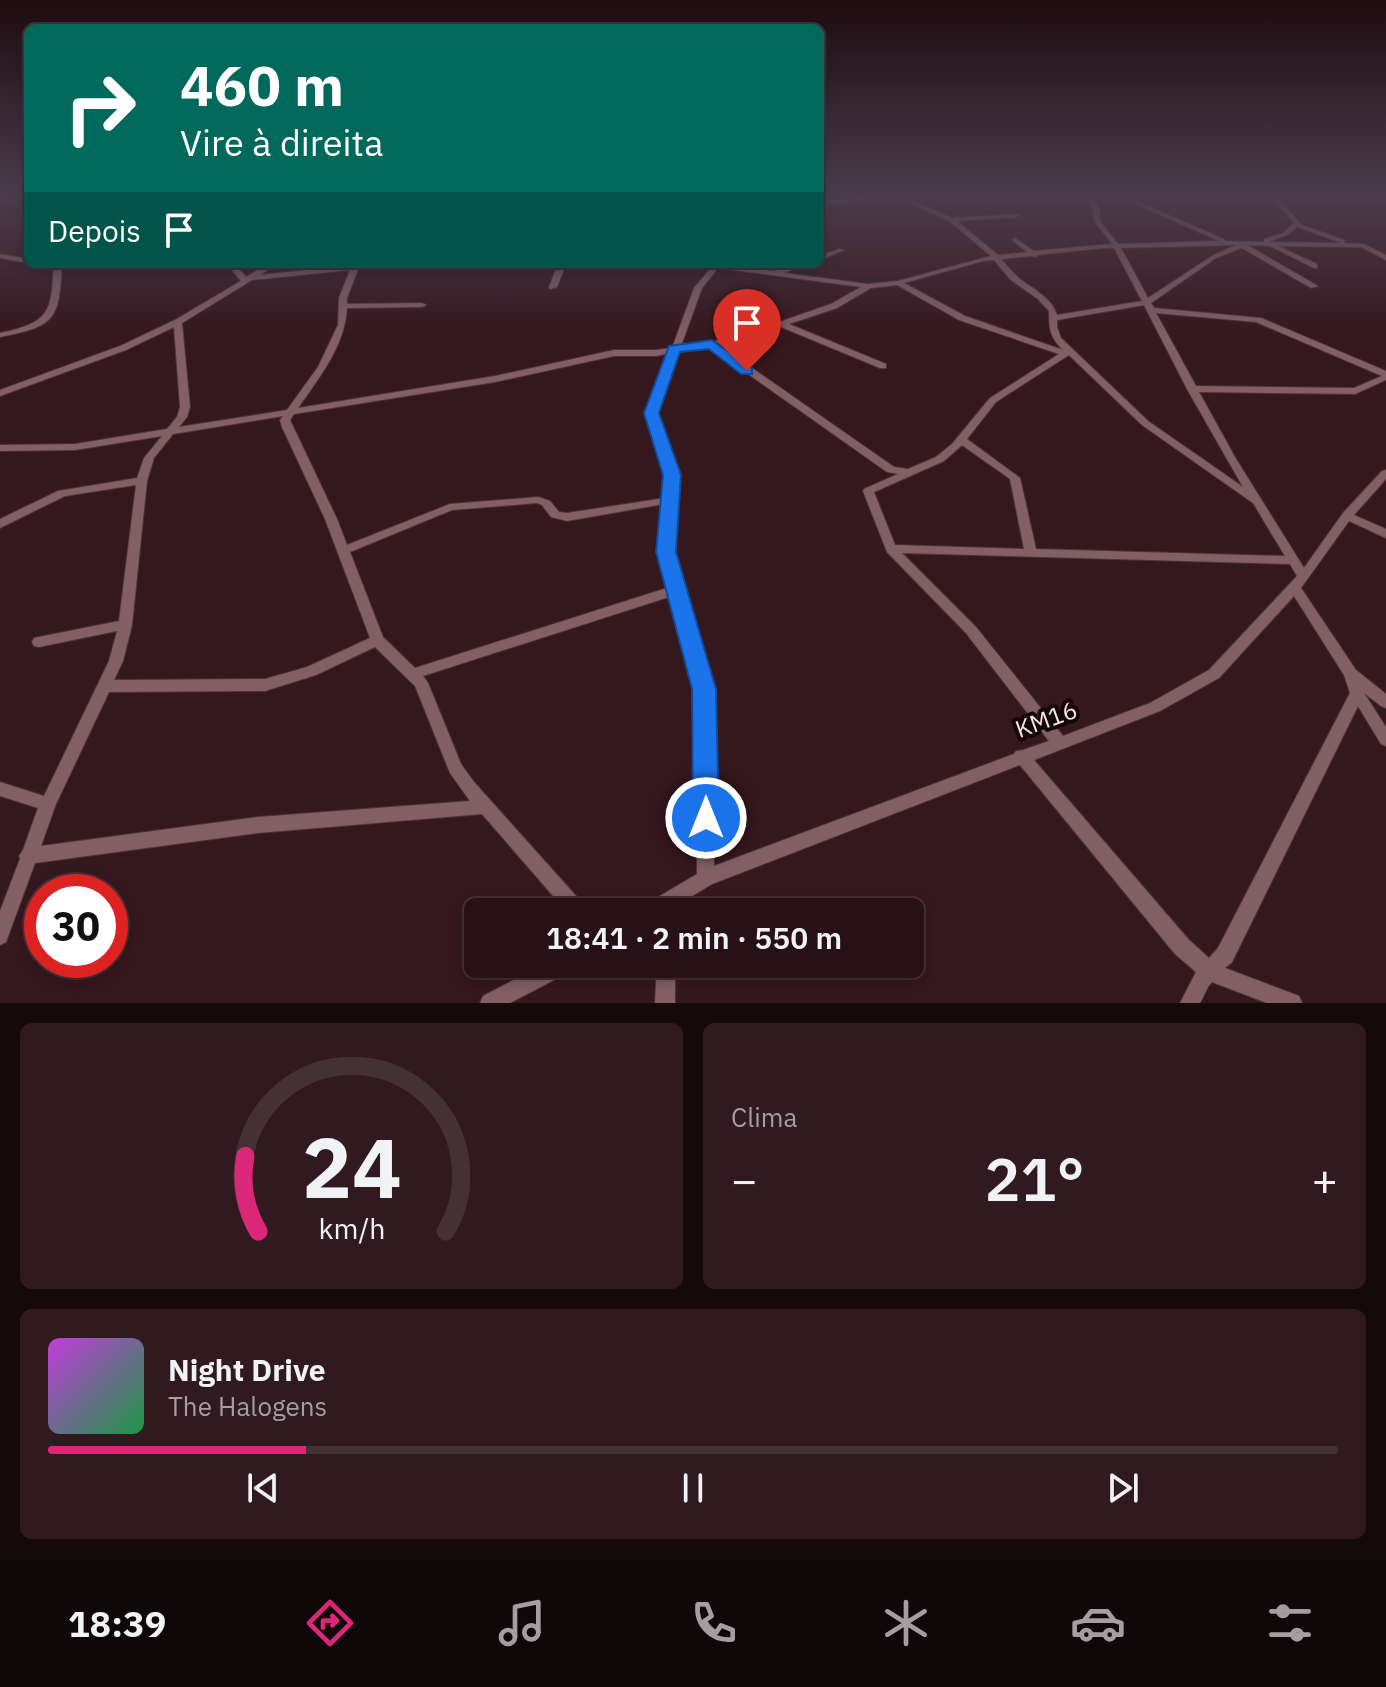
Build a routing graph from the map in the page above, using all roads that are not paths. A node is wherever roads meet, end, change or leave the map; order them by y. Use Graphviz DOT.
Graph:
graph roads {
  1 [pos="977,244"];
  2 [pos="1020,244"];
  3 [pos="1184,244"];
  4 [pos="1244,244"];
  5 [pos="1247,244"];
  6 [pos="1269,244"];
  7 [pos="1358,244"];
  8 [pos="1116,245"];
  9 [pos="1362,245"];
  10 [pos="1386,249"];
  11 [pos="841,250"];
  12 [pos="1036,255"];
  13 [pos="0,256"];
  14 [pos="824,256"];
  15 [pos="993,258"];
  16 [pos="1386,258"];
  17 [pos="24,260"];
  18 [pos="1314,266"];
  19 [pos="58,268"];
  20 [pos="234,268"];
  21 [pos="266,268"];
  22 [pos="334,268"];
  23 [pos="355,268"];
  24 [pos="560,268"];
  25 [pos="716,268"];
  26 [pos="732,268"];
  27 [pos="791,268"];
  28 [pos="774,274"];
  29 [pos="244,280"];
  30 [pos="898,283"];
  31 [pos="841,284"];
  32 [pos="869,286"];
  33 [pos="1314,286"];
  34 [pos="553,287"];
  35 [pos="853,295"];
  36 [pos="422,305"];
  37 [pos="344,306"];
  38 [pos="1150,306"];
  39 [pos="1053,318"];
  40 [pos="178,322"];
  41 [pos="781,324"];
  42 [pos="0,335"];
  43 [pos="712,344"];
  44 [pos="1067,352"];
  45 [pos="673,355"];
  46 [pos="883,366"];
  47 [pos="1386,375"];
  48 [pos="1192,389"];
  49 [pos="0,393"];
  50 [pos="288,415"];
  51 [pos="169,430"];
  52 [pos="961,439"];
  53 [pos="0,448"];
  54 [pos="1386,473"];
  55 [pos="892,474"];
  56 [pos="142,481"];
  57 [pos="671,500"];
  58 [pos="1254,500"];
  59 [pos="1347,516"];
  60 [pos="0,524"];
  61 [pos="1386,534"];
  62 [pos="891,549"];
  63 [pos="342,551"];
  64 [pos="1031,553"];
  65 [pos="1292,560"];
  66 [pos="1299,582"];
  67 [pos="675,590"];
  68 [pos="125,625"];
  69 [pos="377,640"];
  70 [pos="39,642"];
  71 [pos="1351,674"];
  72 [pos="411,675"];
  73 [pos="105,686"];
  74 [pos="1357,693"];
  75 [pos="1386,702"];
  76 [pos="1386,740"];
  77 [pos="1060,743"];
  78 [pos="1021,756"];
  79 [pos="0,789"];
  80 [pos="48,804"];
  81 [pos="484,807"];
  82 [pos="27,856"];
  83 [pos="706,878"];
  84 [pos="566,898"];
  85 [pos="679,898"];
  86 [pos="0,936"];
  87 [pos="1210,972"];
  88 [pos="537,978"];
  89 [pos="666,978"];
  90 [pos="666,1002"];
  91 [pos="490,1003"];
  92 [pos="1190,1003"];
  93 [pos="1292,1003"];
  1 -- 15 [label="street"];
  2 -- 12 [label="street"];
  3 -- 8 [label="street"];
  4 -- 5 [label="street"];
  5 -- 6 [label="street"];
  5 -- 33 [label="street"];
  5 -- 38 [label="street"];
  6 -- 9 [label="street"];
  6 -- 18 [label="street"];
  7 -- 9 [label="street"];
  8 -- 12 [label="street"];
  8 -- 38 [label="street"];
  9 -- 10 [label="street"];
  9 -- 16 [label="street"];
  11 -- 14 [label="street"];
  12 -- 15 [label="street"];
  13 -- 17 [label="street"];
  15 -- 30 [label="street"];
  15 -- 39 [label="street"];
  19 -- 42 [label="street"];
  20 -- 29 [label="street"];
  21 -- 29 [label="street"];
  22 -- 29 [label="street"];
  23 -- 37 [label="street"];
  24 -- 34 [label="street"];
  25 -- 45 [label="street"];
  26 -- 28 [label="street"];
  27 -- 28 [label="street"];
  28 -- 31 [label="street"];
  29 -- 40 [label="street"];
  30 -- 32 [label="street"];
  30 -- 44 [label="street"];
  31 -- 32 [label="street"];
  31 -- 35 [label="street"];
  32 -- 35 [label="street"];
  35 -- 41 [label="street"];
  36 -- 37 [label="street"];
  37 -- 50 [label="street"];
  38 -- 39 [label="street"];
  38 -- 47 [label="street"];
  38 -- 48 [label="street"];
  39 -- 44 [label="street"];
  40 -- 49 [label="street"];
  40 -- 51 [label="street"];
  41 -- 43 [label="street"];
  41 -- 46 [label="street"];
  43 -- 45 [label="street"];
  43 -- 55 [label="street"];
  44 -- 52 [label="street"];
  44 -- 58 [label="street"];
  45 -- 50 [label="street"];
  45 -- 57 [label="street"];
  47 -- 48 [label="street"];
  48 -- 58 [label="street"];
  50 -- 51 [label="street"];
  50 -- 63 [label="street"];
  51 -- 53 [label="street"];
  51 -- 56 [label="street"];
  52 -- 55 [label="street"];
  52 -- 64 [label="street"];
  54 -- 59 [label="street, KM16"];
  55 -- 62 [label="street"];
  56 -- 60 [label="street"];
  56 -- 68 [label="street"];
  57 -- 63 [label="street"];
  57 -- 67 [label="street"];
  58 -- 65 [label="street"];
  59 -- 61 [label="street"];
  59 -- 66 [label="street, KM16"];
  62 -- 64 [label="street"];
  62 -- 77 [label="street"];
  63 -- 69 [label="street"];
  64 -- 65 [label="street"];
  65 -- 66 [label="street"];
  66 -- 71 [label="street"];
  66 -- 77 [label="street, KM16"];
  67 -- 72 [label="street"];
  67 -- 83 [label="street"];
  68 -- 70 [label="street"];
  68 -- 73 [label="street"];
  69 -- 72 [label="street"];
  69 -- 73 [label="street"];
  71 -- 74 [label="street"];
  71 -- 75 [label="street"];
  72 -- 81 [label="street"];
  73 -- 80 [label="street"];
  74 -- 76 [label="street"];
  74 -- 87 [label="street"];
  77 -- 78 [label="street, KM16"];
  78 -- 83 [label="street, KM16"];
  78 -- 87 [label="street"];
  79 -- 80 [label="street"];
  80 -- 82 [label="street"];
  81 -- 82 [label="street"];
  81 -- 84 [label="street"];
  82 -- 86 [label="street"];
  83 -- 85 [label="street, KM16"];
  87 -- 92 [label="street"];
  87 -- 93 [label="street"];
  88 -- 91 [label="street"];
  89 -- 90 [label="street"];
}
